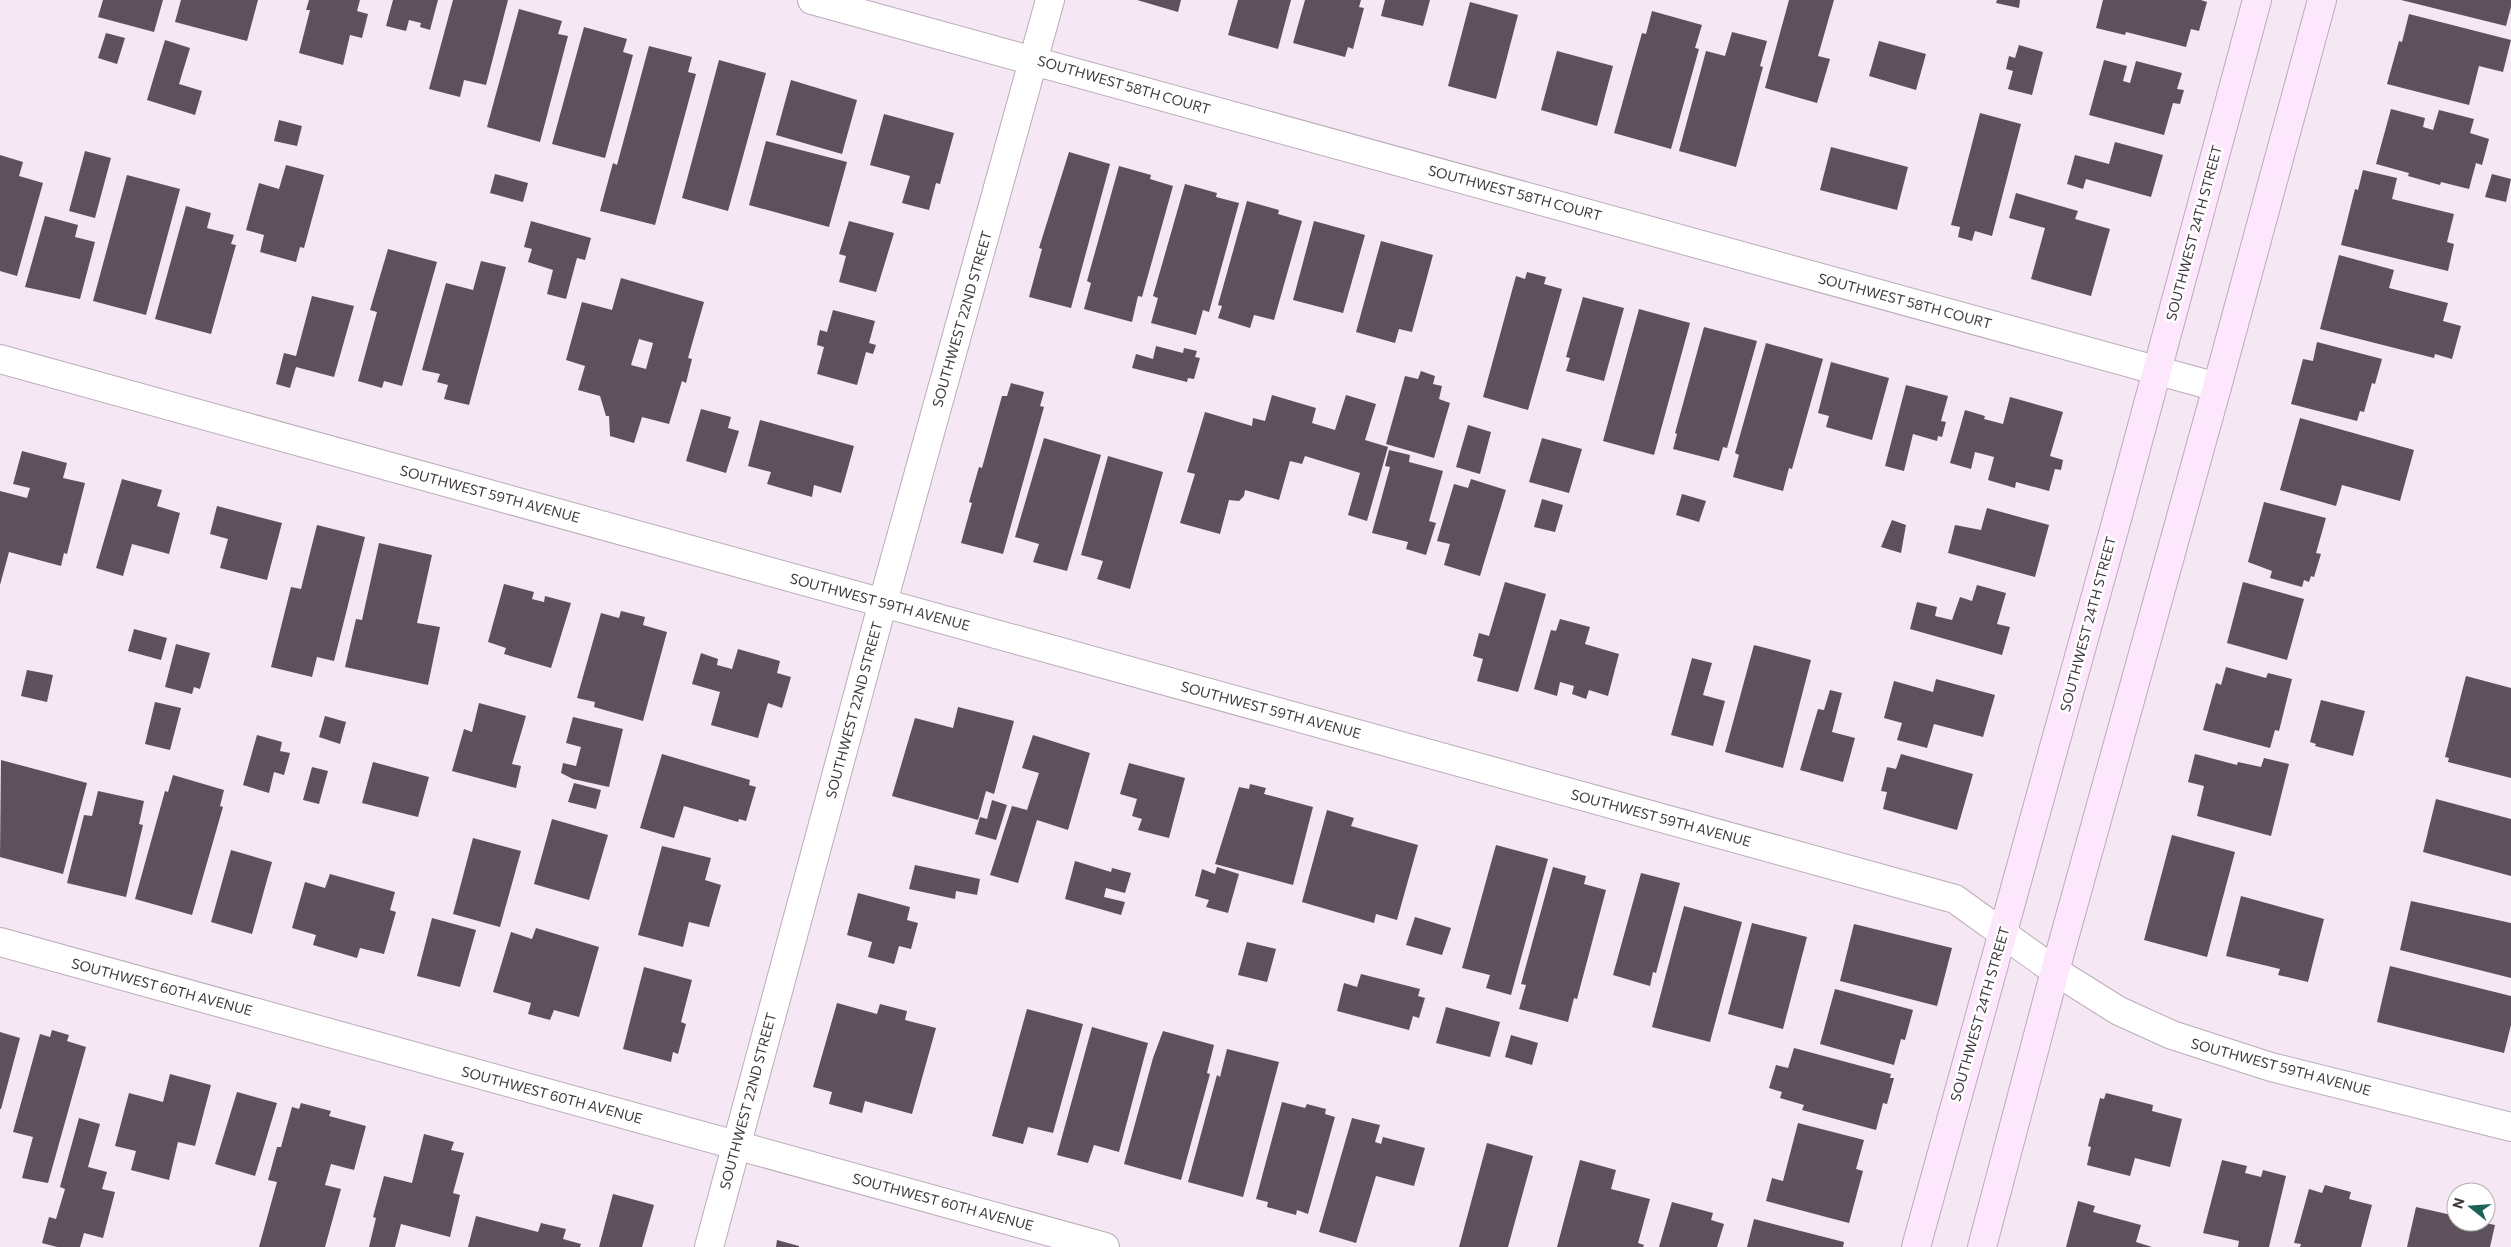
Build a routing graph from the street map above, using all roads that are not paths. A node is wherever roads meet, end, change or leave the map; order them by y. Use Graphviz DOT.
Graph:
graph roads {
  1 [pos="812,0"];
  2 [pos="1050,0"];
  3 [pos="2257,0"];
  4 [pos="2322,0"];
  5 [pos="1034,60"];
  6 [pos="0,359"];
  7 [pos="2157,371"];
  8 [pos="2218,387"];
  9 [pos="883,602"];
  10 [pos="2003,932"];
  11 [pos="0,942"];
  12 [pos="2055,972"];
  13 [pos="2511,1127"];
  14 [pos="736,1146"];
  15 [pos="709,1247"];
  16 [pos="1105,1247"];
  17 [pos="1916,1247"];
  18 [pos="1982,1247"];
  1 -- 5 [label="street, SOUTHWEST 58TH COURT"];
  2 -- 5 [label="street, SOUTHWEST 22ND STREET"];
  3 -- 7 [label="main road, SOUTHWEST 24TH STREET"];
  4 -- 8 [label="main road"];
  5 -- 7 [label="street, SOUTHWEST 58TH COURT"];
  5 -- 9 [label="street, SOUTHWEST 22ND STREET"];
  6 -- 9 [label="street, SOUTHWEST 59TH AVENUE"];
  7 -- 8 [label="street, SOUTHWEST 58TH COURT"];
  7 -- 10 [label="main road, SOUTHWEST 24TH STREET"];
  8 -- 12 [label="main road"];
  9 -- 10 [label="street, SOUTHWEST 59TH AVENUE"];
  9 -- 14 [label="street, SOUTHWEST 22ND STREET"];
  10 -- 12 [label="street, SOUTHWEST 59TH AVENUE"];
  10 -- 17 [label="main road, SOUTHWEST 24TH STREET"];
  11 -- 14 [label="street, SOUTHWEST 60TH AVENUE"];
  12 -- 13 [label="street, SOUTHWEST 59TH AVENUE"];
  12 -- 18 [label="main road"];
  14 -- 15 [label="street, SOUTHWEST 22ND STREET"];
  14 -- 16 [label="street, SOUTHWEST 60TH AVENUE"];
}
